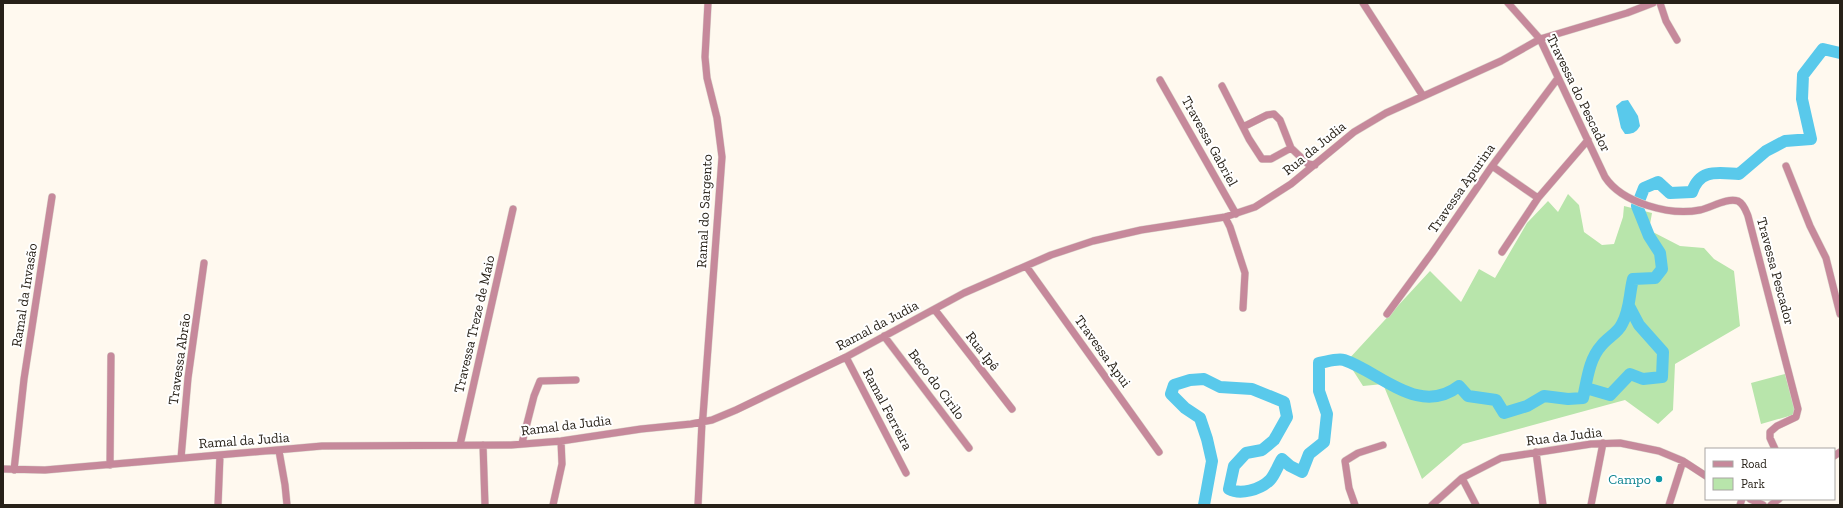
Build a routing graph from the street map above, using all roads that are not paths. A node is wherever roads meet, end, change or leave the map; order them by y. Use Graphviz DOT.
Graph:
graph roads {
  1 [pos="708,3"];
  2 [pos="1363,3"];
  3 [pos="1508,3"];
  4 [pos="1653,3"];
  5 [pos="1660,3"];
  6 [pos="1540,39"];
  7 [pos="1677,40"];
  8 [pos="1558,78"];
  9 [pos="1160,80"];
  10 [pos="1222,86"];
  11 [pos="1423,96"];
  12 [pos="1243,126"];
  13 [pos="1588,140"];
  14 [pos="1291,148"];
  15 [pos="1315,165"];
  16 [pos="1492,166"];
  17 [pos="1786,166"];
  18 [pos="1625,195"];
  19 [pos="52,197"];
  20 [pos="1538,198"];
  21 [pos="513,209"];
  22 [pos="1236,214"];
  23 [pos="1225,217"];
  24 [pos="1092,241"];
  25 [pos="1502,252"];
  26 [pos="204,263"];
  27 [pos="1026,266"];
  28 [pos="1243,308"];
  29 [pos="934,310"];
  30 [pos="1387,314"];
  31 [pos="1840,314"];
  32 [pos="884,336"];
  33 [pos="111,356"];
  34 [pos="846,357"];
  35 [pos="576,380"];
  36 [pos="1012,409"];
  37 [pos="702,422"];
  38 [pos="561,441"];
  39 [pos="522,443"];
  40 [pos="1603,443"];
  41 [pos="460,445"];
  42 [pos="482,445"];
  43 [pos="1383,445"];
  44 [pos="968,448"];
  45 [pos="1774,448"];
  46 [pos="279,451"];
  47 [pos="1159,452"];
  48 [pos="1536,452"];
  49 [pos="220,455"];
  50 [pos="181,458"];
  51 [pos="1683,461"];
  52 [pos="110,465"];
  53 [pos="3,469"];
  54 [pos="14,470"];
  55 [pos="906,473"];
  56 [pos="1705,475"];
  57 [pos="1462,478"];
  58 [pos="1752,500"];
  59 [pos="218,505"];
  60 [pos="287,505"];
  61 [pos="485,505"];
  62 [pos="553,505"];
  63 [pos="698,505"];
  64 [pos="1355,505"];
  65 [pos="1432,505"];
  66 [pos="1476,505"];
  67 [pos="1543,505"];
  68 [pos="1591,505"];
  69 [pos="1669,505"];
  70 [pos="1763,505"];
  1 -- 37 [label="street, Ramal do Sargento"];
  2 -- 11 [label="street"];
  3 -- 6 [label="street, Travessa do Pescador"];
  4 -- 6 [label="street, Rua da Judia"];
  5 -- 7 [label="street"];
  6 -- 8 [label="street, Travessa do Pescador"];
  6 -- 11 [label="street, Rua da Judia"];
  8 -- 13 [label="street, Travessa do Pescador"];
  8 -- 16 [label="street, Travessa Apurina"];
  9 -- 22 [label="street, Travessa Gabriel"];
  10 -- 12 [label="street"];
  11 -- 15 [label="street, Rua da Judia"];
  12 -- 14 [label="street"];
  12 -- 14 [label="street"];
  13 -- 18 [label="street, Travessa do Pescador"];
  13 -- 20 [label="street"];
  14 -- 15 [label="street"];
  15 -- 22 [label="street, Rua da Judia"];
  16 -- 20 [label="street"];
  16 -- 30 [label="street, Travessa Apurina"];
  17 -- 31 [label="street"];
  18 -- 45 [label="street, Travessa Pescador"];
  19 -- 54 [label="street, Ramal da Invasão"];
  20 -- 25 [label="street"];
  21 -- 41 [label="street, Travessa Treze de Maio"];
  22 -- 23 [label="street, Rua da Judia"];
  23 -- 24 [label="street, Rua da Judia"];
  23 -- 28 [label="street"];
  24 -- 27 [label="street, Ramal da Judia"];
  26 -- 50 [label="street, Travessa Abrão"];
  27 -- 29 [label="street, Ramal da Judia"];
  27 -- 47 [label="street, Travessa Apui"];
  29 -- 32 [label="street, Ramal da Judia"];
  29 -- 36 [label="street, Rua Ipê"];
  32 -- 34 [label="street, Ramal da Judia"];
  32 -- 44 [label="street, Beco do Cirilo"];
  33 -- 52 [label="street"];
  34 -- 37 [label="street, Ramal da Judia"];
  34 -- 55 [label="street, Ramal Ferreira"];
  35 -- 39 [label="street"];
  37 -- 38 [label="street, Ramal da Judia"];
  37 -- 63 [label="street, Ramal do Sargento"];
  38 -- 39 [label="street, Ramal da Judia"];
  38 -- 62 [label="street"];
  39 -- 42 [label="street, Ramal da Judia"];
  40 -- 48 [label="street, Rua da Judia"];
  40 -- 51 [label="street, Rua da Judia"];
  40 -- 68 [label="street"];
  41 -- 42 [label="street, Ramal da Judia"];
  41 -- 46 [label="street, Ramal da Judia"];
  42 -- 61 [label="street"];
  43 -- 64 [label="street"];
  46 -- 49 [label="street, Ramal da Judia"];
  46 -- 60 [label="street"];
  48 -- 57 [label="street, Rua da Judia"];
  48 -- 67 [label="street"];
  49 -- 50 [label="street, Ramal da Judia"];
  49 -- 59 [label="street"];
  50 -- 52 [label="street, Ramal da Judia"];
  51 -- 56 [label="street, Rua da Judia"];
  51 -- 69 [label="street"];
  52 -- 54 [label="street, Ramal da Judia"];
  53 -- 54 [label="street, Ramal da Judia"];
  57 -- 65 [label="street, Rua da Judia"];
  57 -- 66 [label="street"];
  58 -- 70 [label="street"];
}
